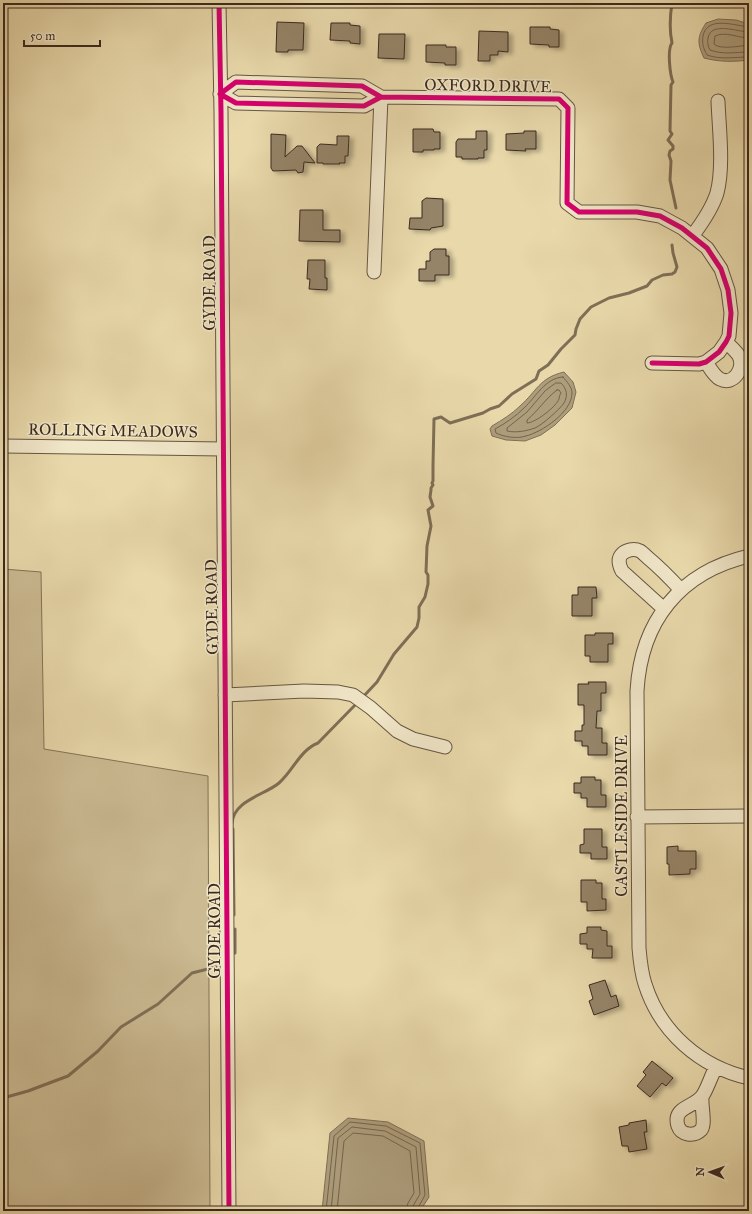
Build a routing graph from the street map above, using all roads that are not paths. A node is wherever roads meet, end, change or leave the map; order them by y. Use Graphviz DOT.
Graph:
graph roads {
  1 [pos="219,3"];
  2 [pos="220,94"];
  3 [pos="381,96"];
  4 [pos="718,101"];
  5 [pos="693,236"];
  6 [pos="374,272"];
  7 [pos="726,342"];
  8 [pos="706,362"];
  9 [pos="652,364"];
  10 [pos="3,446"];
  11 [pos="223,449"];
  12 [pos="749,556"];
  13 [pos="681,590"];
  14 [pos="664,609"];
  15 [pos="225,695"];
  16 [pos="445,747"];
  17 [pos="749,816"];
  18 [pos="638,817"];
  19 [pos="716,1067"];
  20 [pos="749,1078"];
  21 [pos="702,1097"];
  22 [pos="229,1211"];
  1 -- 2 [label="street, GYDE ROAD"];
  2 -- 3 [label="street"];
  2 -- 3 [label="street, OXFORD DRIVE"];
  2 -- 11 [label="street, GYDE ROAD"];
  3 -- 5 [label="street, OXFORD DRIVE"];
  3 -- 6 [label="street"];
  4 -- 5 [label="street"];
  5 -- 7 [label="street, OXFORD DRIVE"];
  7 -- 8 [label="street, OXFORD DRIVE"];
  7 -- 8 [label="street"];
  8 -- 9 [label="street"];
  10 -- 11 [label="street, ROLLING MEADOWS"];
  11 -- 15 [label="street, GYDE ROAD"];
  12 -- 13 [label="street, CASTLESIDE DRIVE"];
  13 -- 14 [label="street, CASTLESIDE DRIVE"];
  13 -- 14 [label="street"];
  14 -- 18 [label="street, CASTLESIDE DRIVE"];
  15 -- 16 [label="street"];
  15 -- 22 [label="street, GYDE ROAD"];
  17 -- 18 [label="street"];
  18 -- 19 [label="street, CASTLESIDE DRIVE"];
  19 -- 20 [label="street, CASTLESIDE DRIVE"];
  19 -- 21 [label="street"];
}
